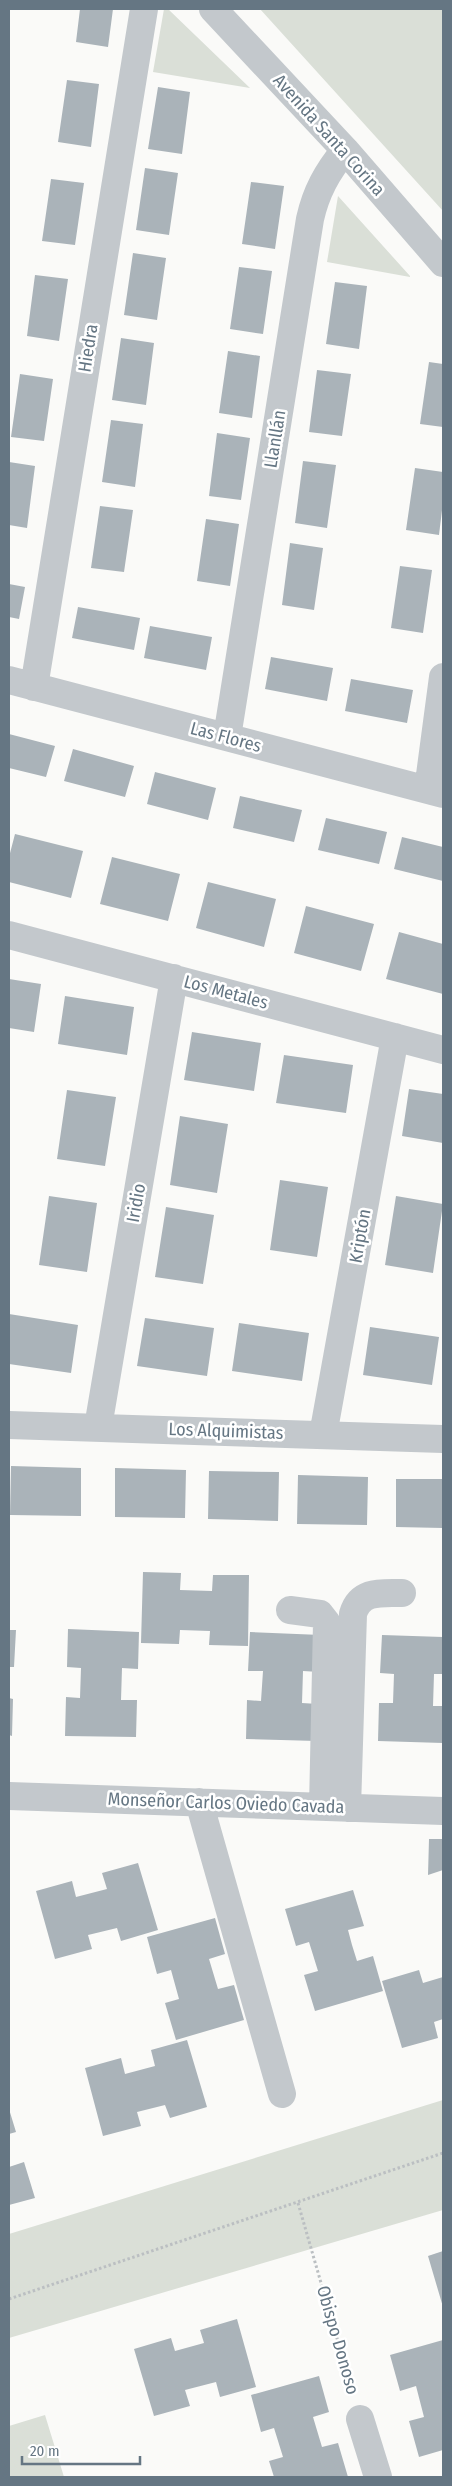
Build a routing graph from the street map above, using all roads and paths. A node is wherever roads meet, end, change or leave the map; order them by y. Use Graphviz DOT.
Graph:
graph roads {
  1 [pos="144,9"];
  2 [pos="213,9"];
  3 [pos="345,150"];
  4 [pos="443,263"];
  5 [pos="443,677"];
  6 [pos="22,684"];
  7 [pos="227,737"];
  8 [pos="436,792"];
  9 [pos="9,935"];
  10 [pos="174,978"];
  11 [pos="395,1037"];
  12 [pos="443,1050"];
  13 [pos="9,1424"];
  14 [pos="98,1427"];
  15 [pos="323,1434"];
  16 [pos="443,1438"];
  17 [pos="402,1594"];
  18 [pos="290,1610"];
  19 [pos="9,1796"];
  20 [pos="199,1802"];
  21 [pos="335,1807"];
  22 [pos="443,1811"];
  23 [pos="282,2094"];
  24 [pos="443,2153"];
  25 [pos="298,2203"];
  26 [pos="9,2299"];
  27 [pos="360,2419"];
  28 [pos="378,2477"];
  1 -- 6 [label="street, Hiedra"];
  2 -- 3 [label="street, Avenida Santa Corina"];
  3 -- 4 [label="street, Avenida Santa Corina"];
  3 -- 7 [label="street, Llanllán"];
  5 -- 8 [label="street"];
  6 -- 7 [label="street, Las Flores"];
  7 -- 8 [label="street, Las Flores"];
  9 -- 10 [label="street, Los Metales"];
  10 -- 11 [label="street, Los Metales"];
  10 -- 14 [label="street, Iridio"];
  11 -- 12 [label="street, Los Metales"];
  11 -- 15 [label="street, Kriptón"];
  13 -- 14 [label="street, Los Alquimistas"];
  14 -- 15 [label="street, Los Alquimistas"];
  15 -- 16 [label="street, Los Alquimistas"];
  17 -- 21 [label="street"];
  18 -- 21 [label="street"];
  19 -- 20 [label="street, Monseñor Carlos Oviedo Cavada"];
  20 -- 21 [label="street, Monseñor Carlos Oviedo Cavada"];
  20 -- 23 [label="street"];
  21 -- 22 [label="street, Monseñor Carlos Oviedo Cavada"];
  24 -- 25 [label="path"];
  25 -- 26 [label="path"];
  25 -- 27 [label="path, Obispo Donoso"];
  27 -- 28 [label="street, Obispo Donoso"];
}
